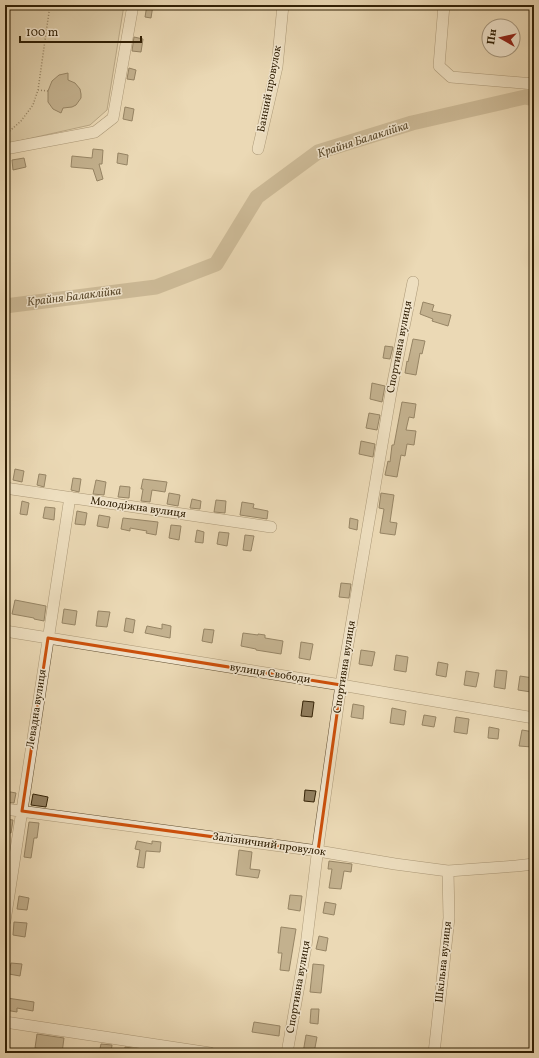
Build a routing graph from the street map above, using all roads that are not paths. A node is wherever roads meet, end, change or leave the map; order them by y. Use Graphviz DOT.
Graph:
graph roads {
  1 [pos="133,5"];
  2 [pos="283,5"];
  3 [pos="444,5"];
  4 [pos="534,84"];
  5 [pos="5,149"];
  6 [pos="258,149"];
  7 [pos="413,282"];
  8 [pos="5,488"];
  9 [pos="70,498"];
  10 [pos="271,527"];
  11 [pos="5,631"];
  12 [pos="48,638"];
  13 [pos="342,685"];
  14 [pos="534,718"];
  15 [pos="5,809"];
  16 [pos="22,811"];
  17 [pos="318,851"];
  18 [pos="534,864"];
  19 [pos="448,871"];
  20 [pos="5,920"];
  21 [pos="5,1022"];
  22 [pos="210,1053"];
  23 [pos="287,1053"];
  24 [pos="434,1053"];
  1 -- 5 [label="street"];
  2 -- 6 [label="street, Банний провулок"];
  3 -- 4 [label="street"];
  7 -- 13 [label="street, Спортивна вулиця"];
  8 -- 9 [label="street, Молодіжна вулиця"];
  9 -- 10 [label="street, Молодіжна вулиця"];
  9 -- 12 [label="street, Левадна вулиця"];
  11 -- 12 [label="street, вулиця Свободи"];
  12 -- 13 [label="street, вулиця Свободи"];
  12 -- 16 [label="street, Левадна вулиця"];
  13 -- 14 [label="street, вулиця Свободи"];
  13 -- 17 [label="street, Спортивна вулиця"];
  15 -- 16 [label="street, Залізничний провулок"];
  16 -- 17 [label="street, Залізничний провулок"];
  16 -- 20 [label="street, Левадна вулиця"];
  17 -- 19 [label="street, Залізничний провулок"];
  17 -- 23 [label="street, Спортивна вулиця"];
  18 -- 19 [label="street, Залізничний провулок"];
  19 -- 24 [label="street, Шкільна вулиця"];
  21 -- 22 [label="street"];
}
